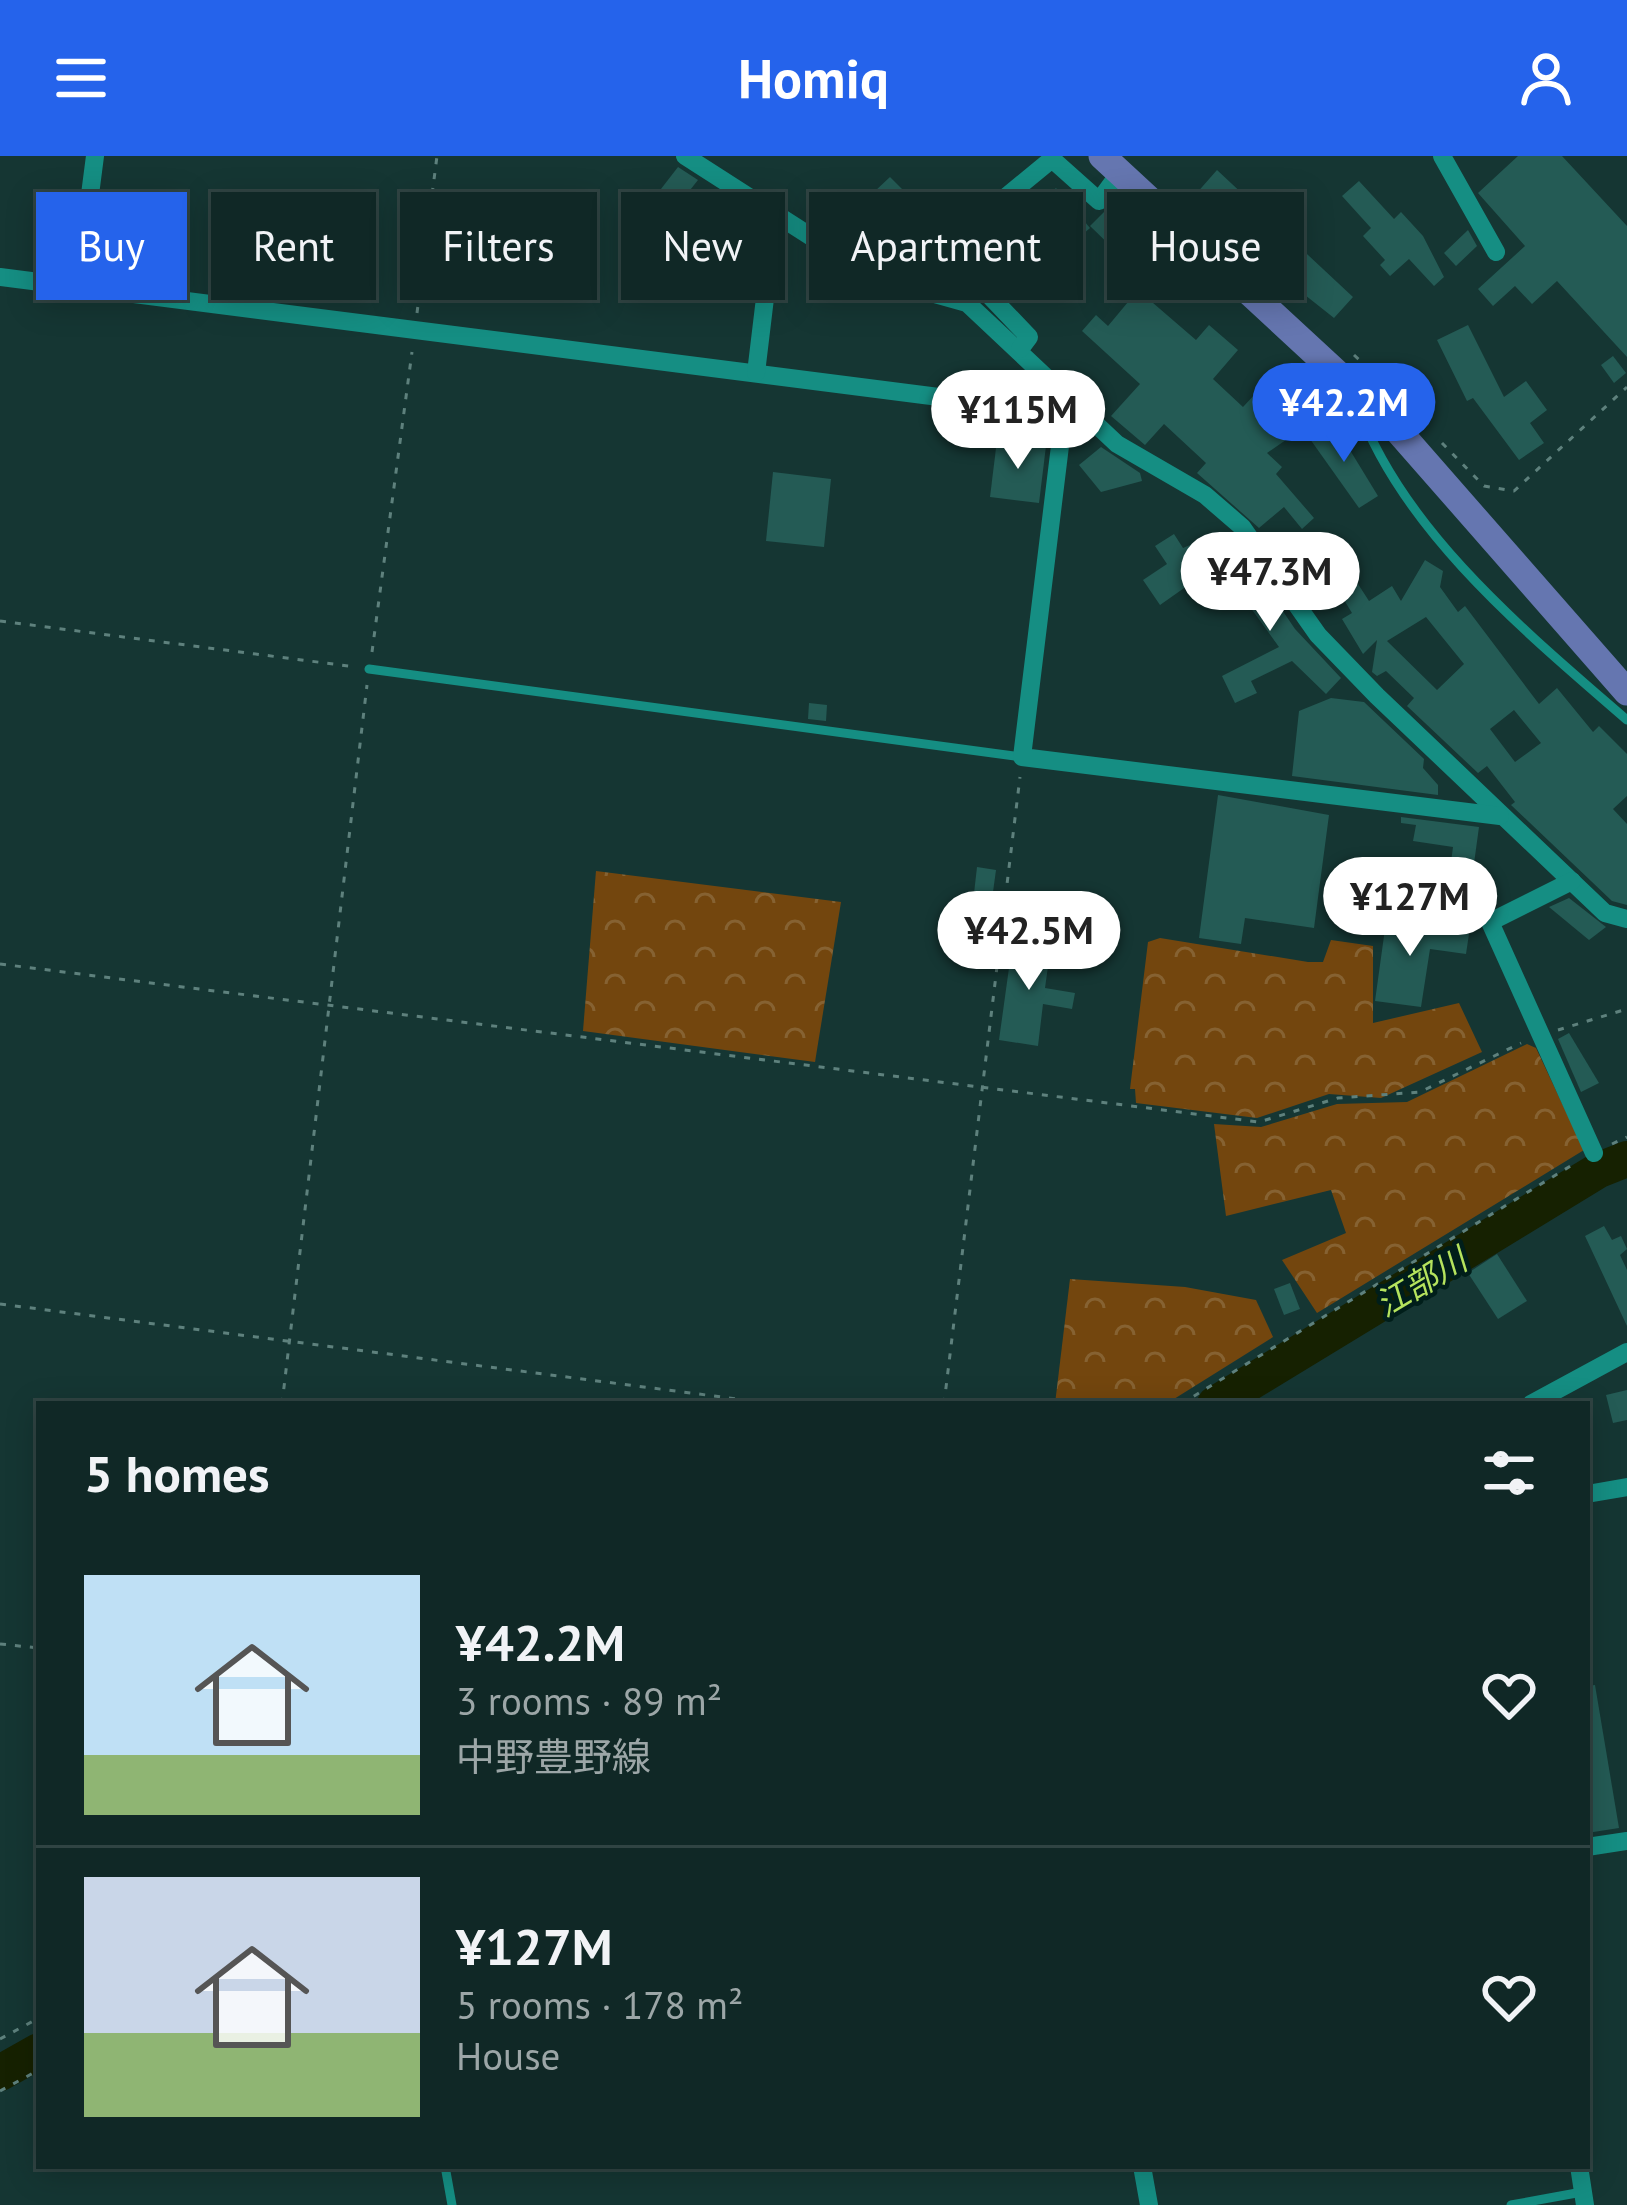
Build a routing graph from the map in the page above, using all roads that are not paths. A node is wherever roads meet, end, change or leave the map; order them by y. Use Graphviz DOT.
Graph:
graph roads {
  1 [pos="95,156"];
  2 [pos="685,156"];
  3 [pos="1442,156"];
  4 [pos="1112,164"];
  5 [pos="90,192"];
  6 [pos="740,192"];
  7 [pos="785,221"];
  8 [pos="1496,252"];
  9 [pos="0,277"];
  10 [pos="36,282"];
  11 [pos="177,300"];
  12 [pos="765,300"];
  13 [pos="1020,349"];
  14 [pos="756,374"];
  15 [pos="1351,384"];
  16 [pos="1065,404"];
  17 [pos="369,669"];
  18 [pos="1627,692"];
  19 [pos="1627,720"];
  20 [pos="1022,757"];
  21 [pos="1500,816"];
  22 [pos="1572,881"];
  23 [pos="1627,920"];
  24 [pos="1594,1153"];
  25 [pos="1627,1352"];
  26 [pos="1537,1401"];
  27 [pos="1627,1487"];
  28 [pos="1590,1493"];
  29 [pos="1627,1841"];
  30 [pos="1590,1847"];
  31 [pos="446,2169"];
  32 [pos="1143,2169"];
  33 [pos="1579,2169"];
  34 [pos="1584,2199"];
  35 [pos="452,2205"];
  36 [pos="1149,2205"];
  37 [pos="1510,2205"];
  1 -- 5 [label="street"];
  2 -- 6 [label="street"];
  3 -- 8 [label="street"];
  4 -- 13 [label="street"];
  4 -- 15 [label="main road"];
  7 -- 13 [label="street"];
  9 -- 10 [label="street"];
  11 -- 14 [label="street"];
  12 -- 14 [label="street"];
  13 -- 16 [label="street"];
  14 -- 16 [label="street"];
  15 -- 18 [label="main road"];
  15 -- 19 [label="lane"];
  16 -- 20 [label="street"];
  16 -- 21 [label="street"];
  17 -- 20 [label="lane"];
  20 -- 21 [label="street"];
  21 -- 22 [label="street"];
  22 -- 23 [label="street"];
  22 -- 24 [label="street"];
  25 -- 26 [label="street"];
  27 -- 28 [label="street"];
  29 -- 30 [label="street"];
  31 -- 35 [label="lane"];
  32 -- 36 [label="street"];
  33 -- 34 [label="street"];
  34 -- 37 [label="lane"];
}
